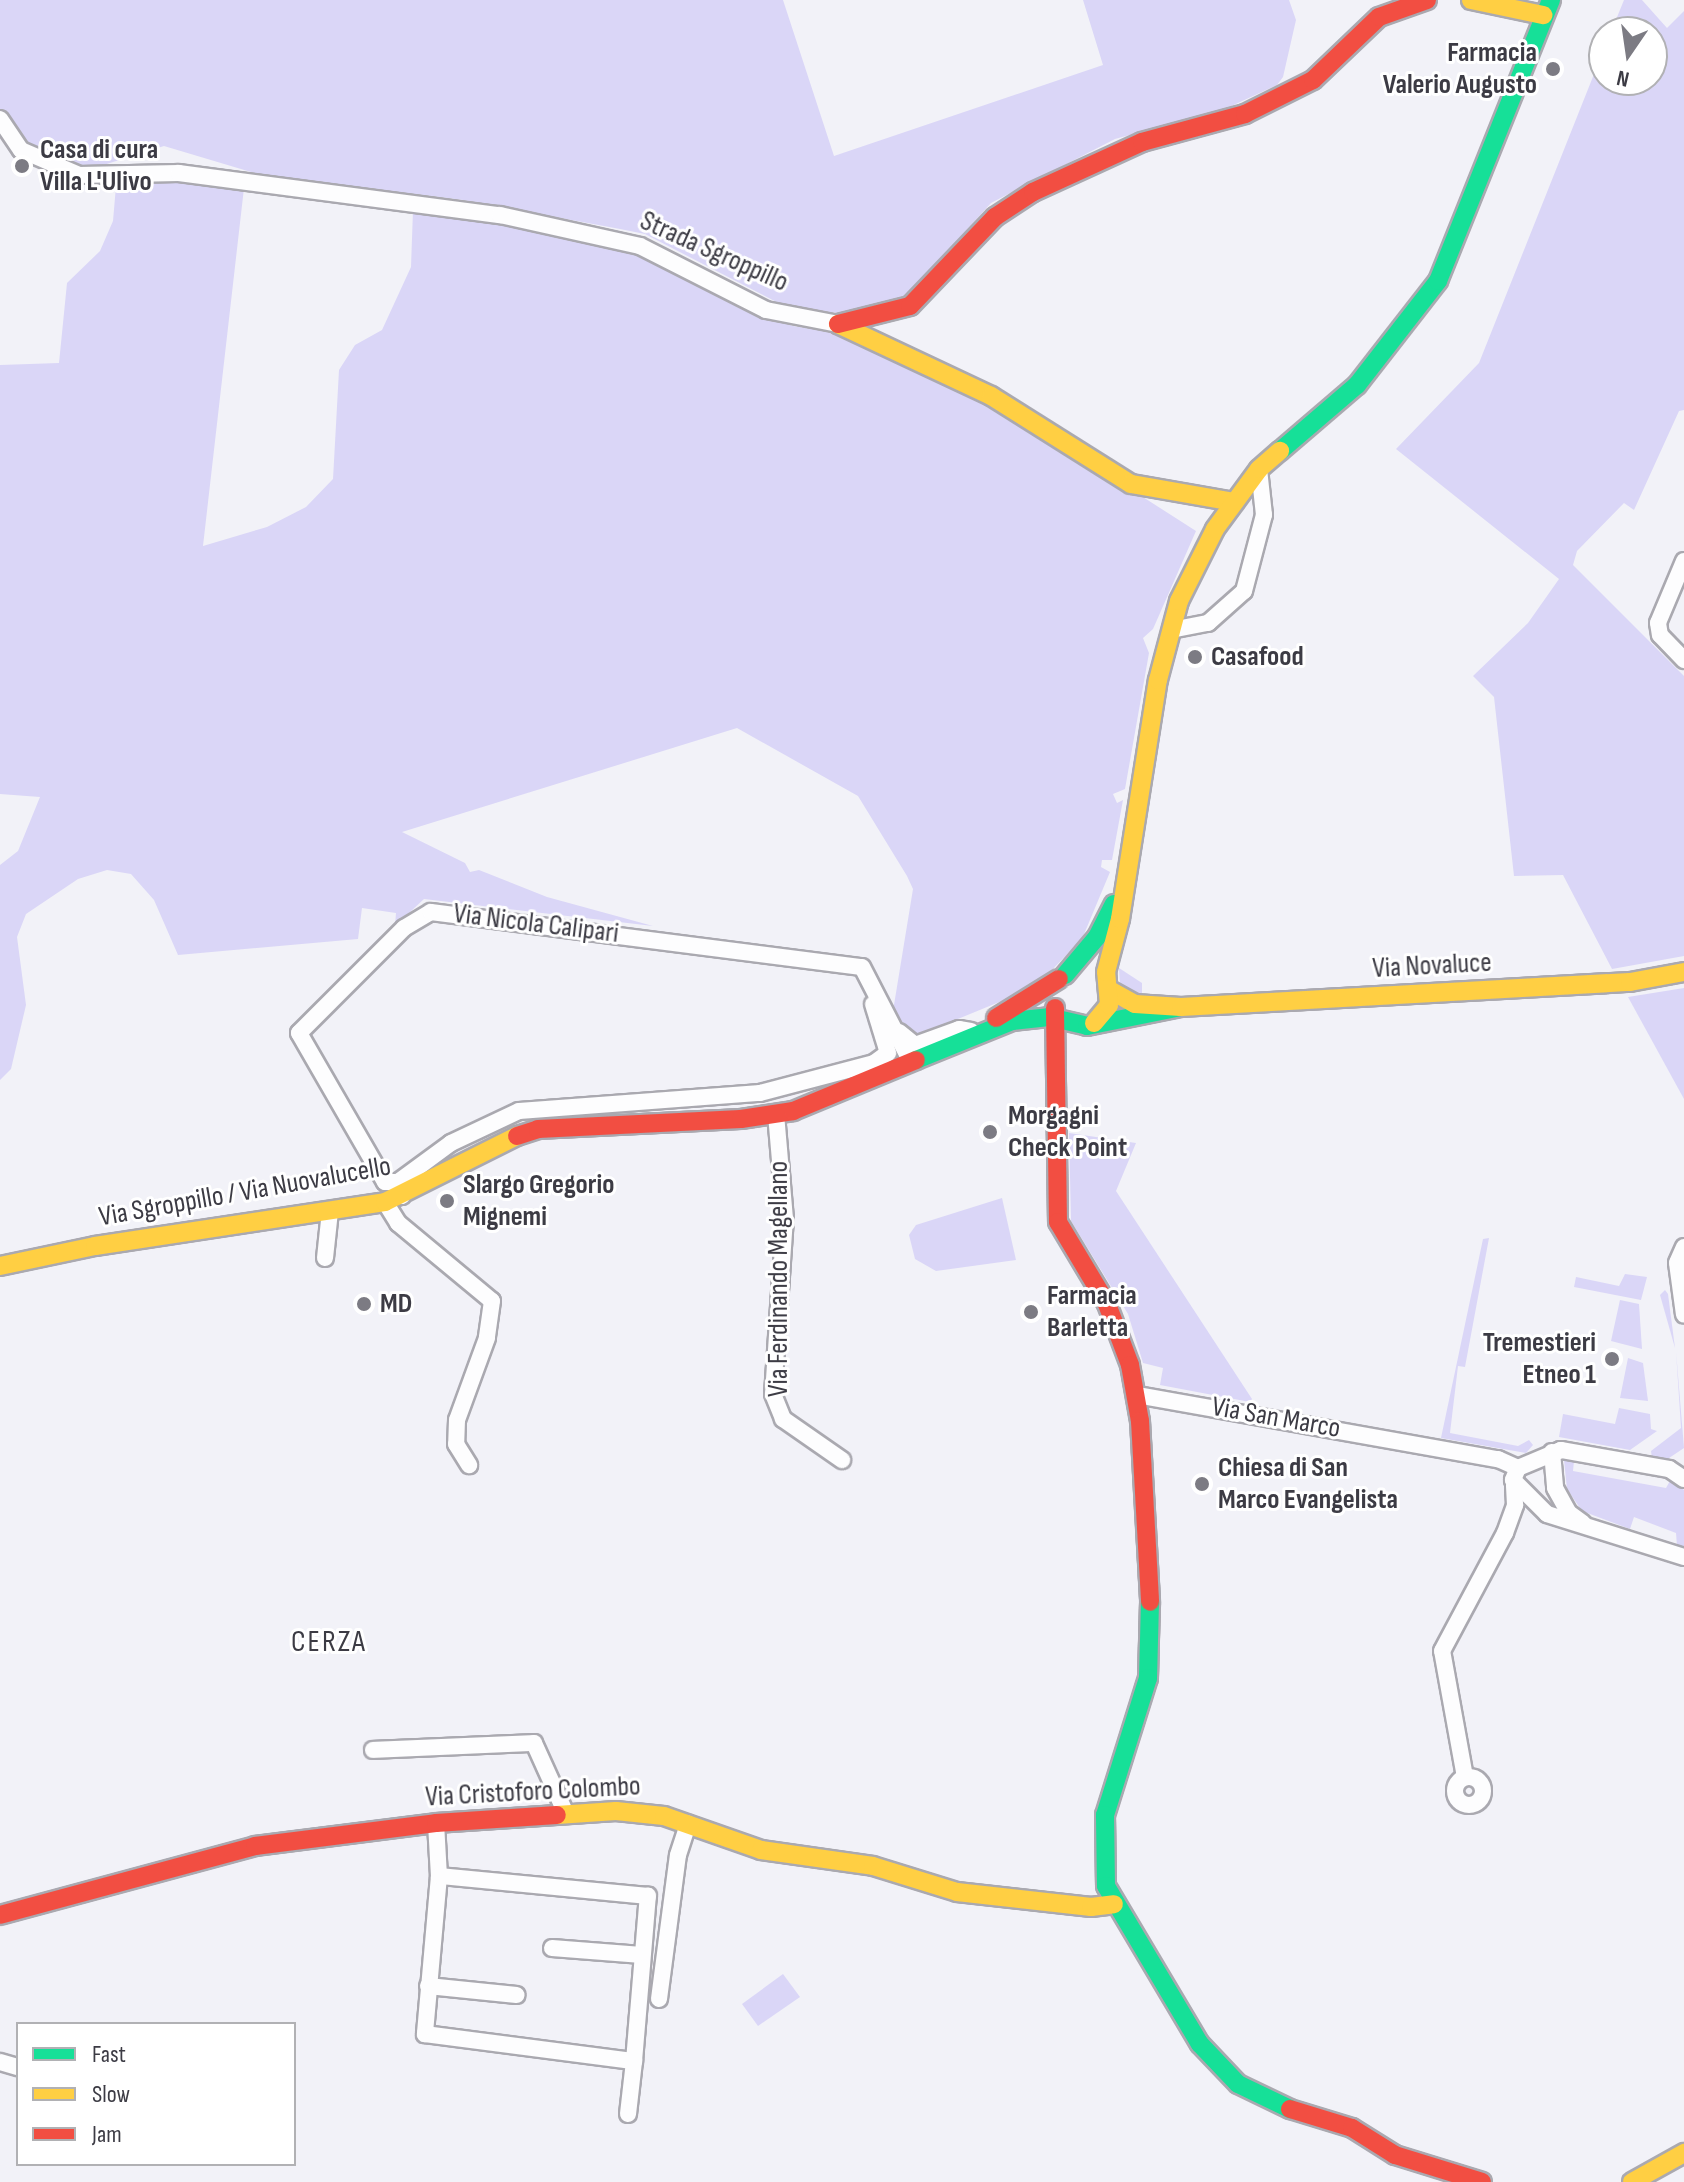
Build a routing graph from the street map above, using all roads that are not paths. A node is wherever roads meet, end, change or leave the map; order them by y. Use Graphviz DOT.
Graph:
graph roads {
  1 [pos="1427,0"];
  2 [pos="1471,0"];
  3 [pos="1547,8"];
  4 [pos="0,119"];
  5 [pos="838,324"];
  6 [pos="1259,469"];
  7 [pos="1234,502"];
  8 [pos="1684,561"];
  9 [pos="1171,630"];
  10 [pos="1684,660"];
  11 [pos="1122,888"];
  12 [pos="1684,972"];
  13 [pos="1062,977"];
  14 [pos="1107,987"];
  15 [pos="872,994"];
  16 [pos="1181,1007"];
  17 [pos="1058,1016"];
  18 [pos="887,1020"];
  19 [pos="1012,1021"];
  20 [pos="1093,1024"];
  21 [pos="971,1031"];
  22 [pos="951,1046"];
  23 [pos="1059,1050"];
  24 [pos="911,1062"];
  25 [pos="877,1069"];
  26 [pos="1059,1096"];
  27 [pos="776,1114"];
  28 [pos="395,1193"];
  29 [pos="330,1211"];
  30 [pos="1681,1255"];
  31 [pos="325,1258"];
  32 [pos="0,1266"];
  33 [pos="1684,1315"];
  34 [pos="1137,1395"];
  35 [pos="1552,1452"];
  36 [pos="842,1460"];
  37 [pos="469,1465"];
  38 [pos="1676,1465"];
  39 [pos="1513,1466"];
  40 [pos="1684,1479"];
  41 [pos="1514,1485"];
  42 [pos="1547,1514"];
  43 [pos="1593,1529"];
  44 [pos="1505,1533"];
  45 [pos="1679,1558"];
  46 [pos="373,1750"];
  47 [pos="1465,1777"];
  48 [pos="566,1814"];
  49 [pos="436,1823"];
  50 [pos="688,1824"];
  51 [pos="439,1876"];
  52 [pos="1114,1904"];
  53 [pos="0,1915"];
  54 [pos="552,1948"];
  55 [pos="642,1955"];
  56 [pos="428,1986"];
  57 [pos="517,1995"];
  58 [pos="659,1999"];
  59 [pos="634,2061"];
  60 [pos="628,2114"];
  61 [pos="1684,2153"];
  62 [pos="1482,2182"];
  63 [pos="1632,2182"];
  1 -- 5 [label="main road, Strada Sgroppillo"];
  2 -- 3 [label="main road"];
  3 -- 6 [label="main road"];
  4 -- 5 [label="street, Strada Sgroppillo"];
  5 -- 7 [label="main road"];
  6 -- 7 [label="main road"];
  6 -- 9 [label="street"];
  7 -- 9 [label="main road"];
  8 -- 10 [label="street"];
  9 -- 11 [label="main road"];
  11 -- 13 [label="main road"];
  11 -- 14 [label="main road"];
  12 -- 16 [label="main road, Via Novaluce"];
  13 -- 14 [label="main road"];
  13 -- 17 [label="main road"];
  13 -- 21 [label="main road"];
  14 -- 16 [label="main road"];
  14 -- 20 [label="main road"];
  15 -- 18 [label="street, Via Nicola Calipari"];
  15 -- 25 [label="street"];
  15 -- 28 [label="street, Via Nicola Calipari"];
  16 -- 20 [label="main road"];
  17 -- 19 [label="main road"];
  17 -- 20 [label="main road"];
  17 -- 23 [label="main road"];
  18 -- 21 [label="street"];
  18 -- 24 [label="street, Via Nicola Calipari"];
  19 -- 22 [label="main road"];
  19 -- 23 [label="main road"];
  20 -- 26 [label="main road"];
  21 -- 22 [label="main road"];
  22 -- 24 [label="main road, Via Sgroppillo / Via Nuovalucello"];
  23 -- 26 [label="main road"];
  24 -- 25 [label="main road, Via Sgroppillo / Via Nuovalucello"];
  25 -- 27 [label="main road, Via Sgroppillo / Via Nuovalucello"];
  25 -- 28 [label="street"];
  26 -- 34 [label="main road"];
  27 -- 28 [label="main road, Via Sgroppillo / Via Nuovalucello"];
  27 -- 36 [label="street, Via Ferdinando Magellano"];
  28 -- 29 [label="main road, Via Sgroppillo / Via Nuovalucello"];
  28 -- 37 [label="street"];
  29 -- 31 [label="street"];
  29 -- 32 [label="main road, Via Sgroppillo / Via Nuovalucello"];
  30 -- 33 [label="street"];
  34 -- 39 [label="street, Via San Marco"];
  34 -- 52 [label="main road"];
  35 -- 38 [label="street"];
  35 -- 39 [label="street"];
  35 -- 43 [label="street"];
  38 -- 40 [label="street"];
  39 -- 41 [label="street"];
  41 -- 42 [label="street"];
  41 -- 44 [label="street"];
  42 -- 43 [label="street"];
  42 -- 44 [label="street"];
  43 -- 45 [label="street"];
  44 -- 47 [label="street"];
  46 -- 48 [label="street"];
  48 -- 49 [label="main road, Via Cristoforo Colombo"];
  48 -- 50 [label="main road, Via Cristoforo Colombo"];
  49 -- 51 [label="street"];
  49 -- 53 [label="main road, Via Cristoforo Colombo"];
  50 -- 52 [label="main road, Via Cristoforo Colombo"];
  50 -- 58 [label="street"];
  51 -- 55 [label="street"];
  51 -- 56 [label="street"];
  52 -- 62 [label="main road"];
  54 -- 55 [label="street"];
  55 -- 59 [label="street"];
  56 -- 57 [label="street"];
  56 -- 59 [label="street"];
  59 -- 60 [label="street"];
  61 -- 63 [label="main road"];
}
